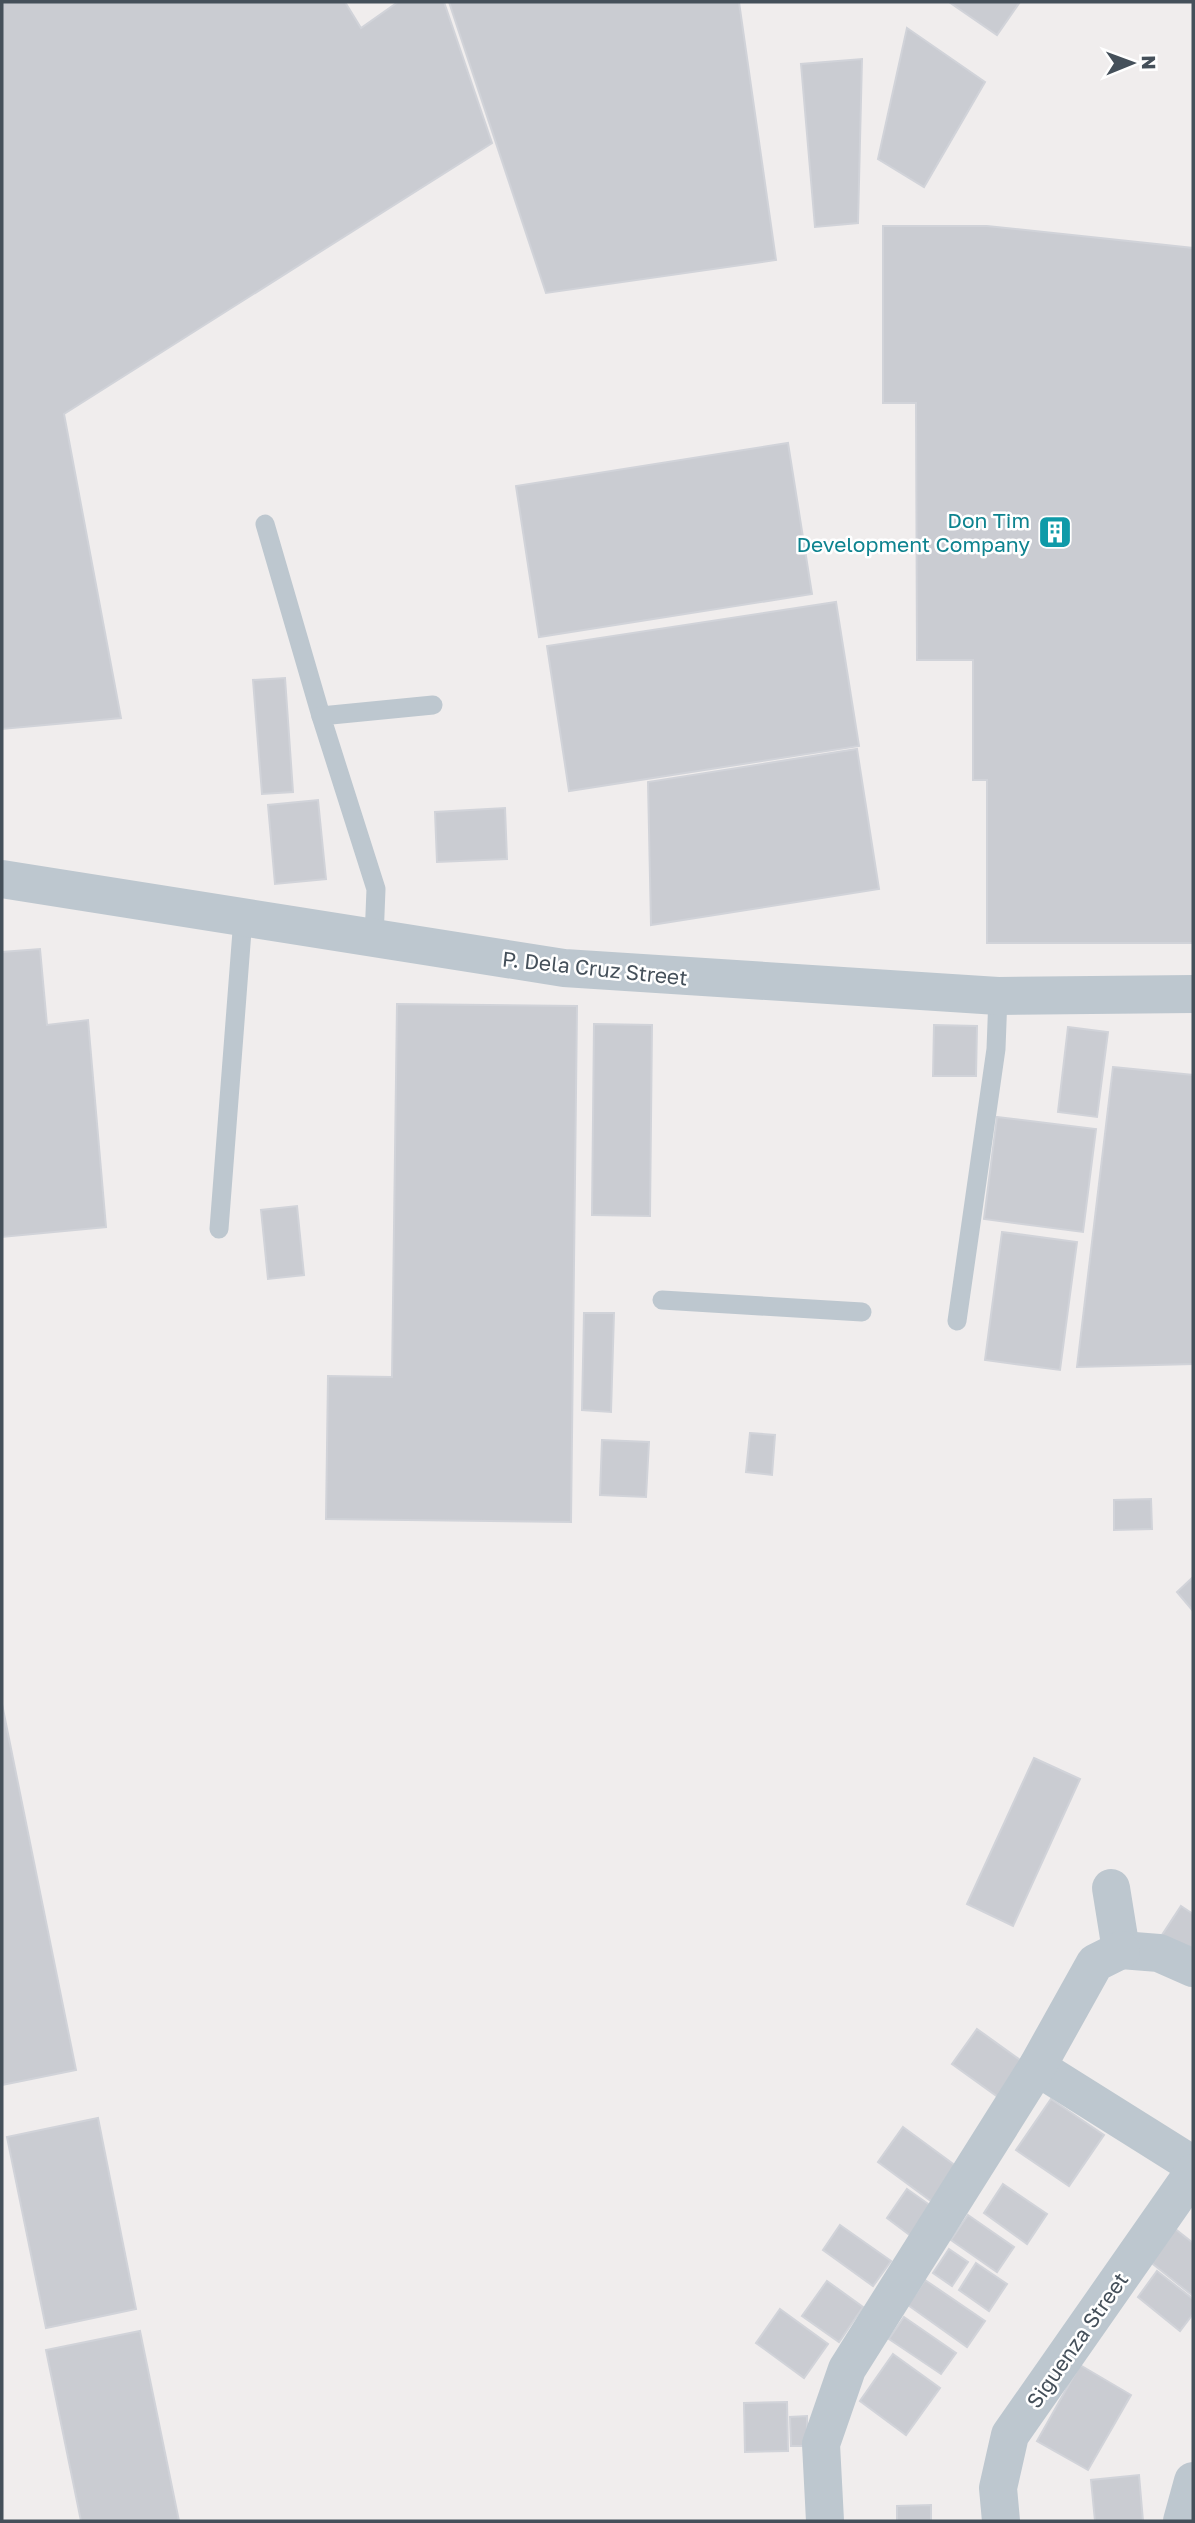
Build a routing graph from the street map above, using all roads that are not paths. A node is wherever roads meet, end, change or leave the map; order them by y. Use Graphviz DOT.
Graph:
graph roads {
  1 [pos="265,524"];
  2 [pos="433,705"];
  3 [pos="321,716"];
  4 [pos="2,879"];
  5 [pos="243,918"];
  6 [pos="374,939"];
  7 [pos="1193,994"];
  8 [pos="998,996"];
  9 [pos="219,1229"];
  10 [pos="662,1300"];
  11 [pos="862,1312"];
  12 [pos="957,1321"];
  13 [pos="1111,1888"];
  14 [pos="1121,1950"];
  15 [pos="1193,1969"];
  16 [pos="1037,2067"];
  17 [pos="1193,2165"];
  18 [pos="1193,2173"];
  19 [pos="1193,2481"];
  20 [pos="825,2521"];
  21 [pos="1000,2521"];
  22 [pos="1182,2521"];
  1 -- 3 [label="lane"];
  2 -- 3 [label="lane"];
  3 -- 6 [label="lane"];
  4 -- 5 [label="street, P. Dela Cruz Street"];
  5 -- 6 [label="street, P. Dela Cruz Street"];
  5 -- 9 [label="lane"];
  6 -- 8 [label="street, P. Dela Cruz Street"];
  7 -- 8 [label="street, P. Dela Cruz Street"];
  8 -- 12 [label="lane"];
  10 -- 11 [label="lane"];
  13 -- 14 [label="street"];
  14 -- 15 [label="street"];
  14 -- 16 [label="street"];
  16 -- 17 [label="street"];
  16 -- 20 [label="street"];
  18 -- 21 [label="street, Siguenza Street"];
  19 -- 22 [label="street"];
}
